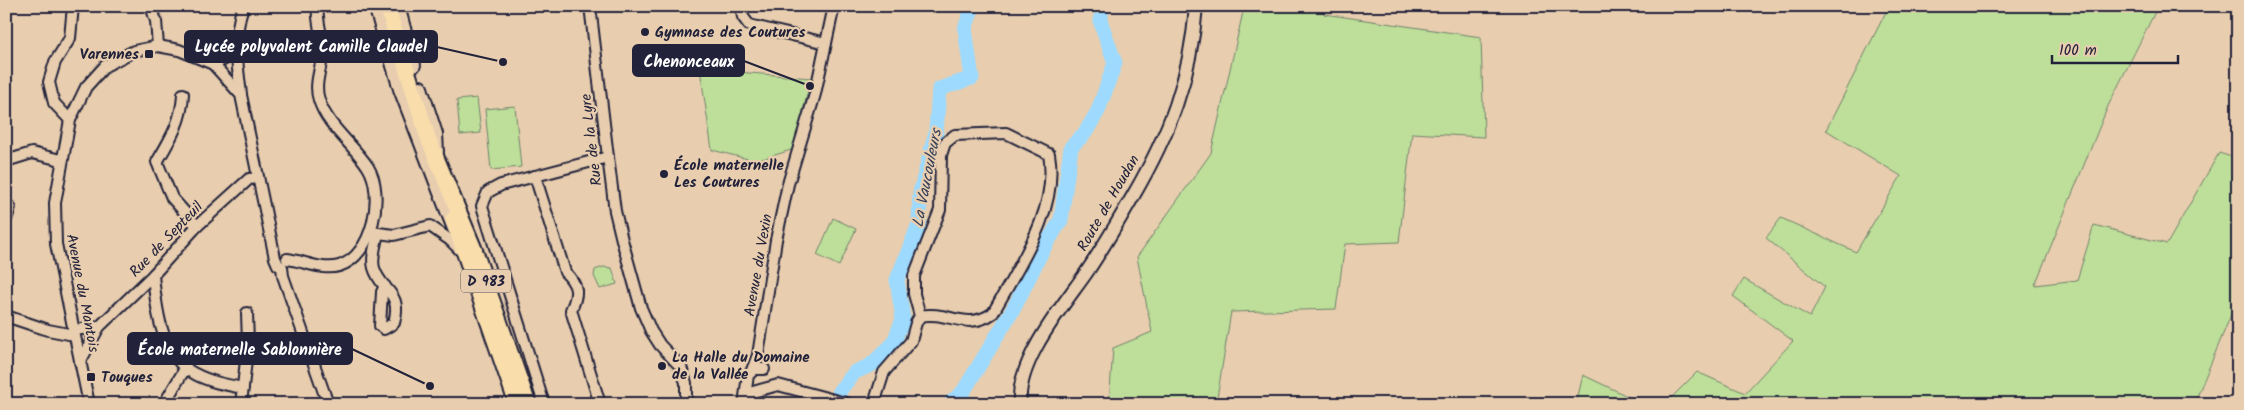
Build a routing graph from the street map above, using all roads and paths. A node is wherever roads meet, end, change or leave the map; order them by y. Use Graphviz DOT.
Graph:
graph roads {
  1 [pos="73,6"];
  2 [pos="152,6"];
  3 [pos="242,6"];
  4 [pos="318,6"];
  5 [pos="376,6"];
  6 [pos="387,6"];
  7 [pos="397,6"];
  8 [pos="590,6"];
  9 [pos="741,6"];
  10 [pos="834,6"];
  11 [pos="1196,6"];
  12 [pos="826,43"];
  13 [pos="158,46"];
  14 [pos="235,50"];
  15 [pos="213,64"];
  16 [pos="182,94"];
  17 [pos="241,94"];
  18 [pos="70,120"];
  19 [pos="608,157"];
  20 [pos="61,160"];
  21 [pos="436,160"];
  22 [pos="6,161"];
  23 [pos="535,176"];
  24 [pos="258,178"];
  25 [pos="10,207"];
  26 [pos="6,220"];
  27 [pos="197,226"];
  28 [pos="374,232"];
  29 [pos="464,254"];
  30 [pos="284,263"];
  31 [pos="153,275"];
  32 [pos="385,286"];
  33 [pos="247,313"];
  34 [pos="6,316"];
  35 [pos="920,316"];
  36 [pos="99,328"];
  37 [pos="74,332"];
  38 [pos="758,355"];
  39 [pos="80,362"];
  40 [pos="186,367"];
  41 [pos="752,370"];
  42 [pos="767,373"];
  43 [pos="747,381"];
  44 [pos="778,385"];
  45 [pos="243,388"];
  46 [pos="761,389"];
  47 [pos="745,400"];
  48 [pos="848,403"];
  49 [pos="89,404"];
  50 [pos="164,404"];
  51 [pos="241,404"];
  52 [pos="328,404"];
  53 [pos="517,404"];
  54 [pos="528,404"];
  55 [pos="544,404"];
  56 [pos="600,404"];
  57 [pos="686,404"];
  58 [pos="874,404"];
  59 [pos="1020,404"];
  1 -- 18 [label="street"];
  2 -- 13 [label="street"];
  3 -- 14 [label="street"];
  4 -- 28 [label="street"];
  5 -- 29 [label="main road"];
  6 -- 21 [label="main road, D 983"];
  7 -- 21 [label="main road"];
  8 -- 19 [label="street, Rue de la Lyre"];
  9 -- 12 [label="street"];
  10 -- 12 [label="street, Avenue du Vexin"];
  11 -- 59 [label="street, Route de Houdan"];
  12 -- 38 [label="street, Avenue du Vexin"];
  13 -- 15 [label="street, Avenue du Mantois"];
  13 -- 18 [label="street, Avenue du Mantois"];
  14 -- 15 [label="street"];
  14 -- 17 [label="street"];
  15 -- 17 [label="street, Avenue du Mantois"];
  16 -- 27 [label="street"];
  17 -- 24 [label="street"];
  18 -- 20 [label="street, Avenue du Mantois"];
  19 -- 23 [label="street"];
  19 -- 57 [label="street, Rue de la Lyre"];
  20 -- 22 [label="street"];
  20 -- 37 [label="street, Avenue du Mantois"];
  21 -- 29 [label="main road"];
  21 -- 54 [label="main road, D 983"];
  23 -- 55 [label="street"];
  23 -- 56 [label="street"];
  24 -- 27 [label="street, Rue de Septeuil"];
  24 -- 30 [label="street"];
  25 -- 26 [label="street"];
  27 -- 31 [label="street, Rue de Septeuil"];
  28 -- 29 [label="street"];
  28 -- 30 [label="street"];
  28 -- 32 [label="street"];
  29 -- 53 [label="main road"];
  30 -- 52 [label="street"];
  31 -- 36 [label="street, Rue de Septeuil"];
  31 -- 40 [label="street"];
  33 -- 45 [label="street"];
  34 -- 37 [label="street"];
  35 -- 35 [label="street"];
  35 -- 58 [label="street"];
  36 -- 37 [label="street"];
  36 -- 39 [label="street, Rue de Septeuil"];
  37 -- 39 [label="street, Avenue du Mantois"];
  38 -- 41 [label="street, Avenue du Vexin"];
  38 -- 42 [label="street"];
  39 -- 49 [label="street, Avenue du Mantois"];
  40 -- 45 [label="street"];
  40 -- 50 [label="street"];
  41 -- 42 [label="street"];
  41 -- 43 [label="street, Avenue du Vexin"];
  42 -- 44 [label="street"];
  42 -- 46 [label="street"];
  43 -- 46 [label="street"];
  43 -- 47 [label="street"];
  44 -- 46 [label="street"];
  44 -- 48 [label="street"];
  45 -- 51 [label="street"];
  46 -- 47 [label="street"];
}
